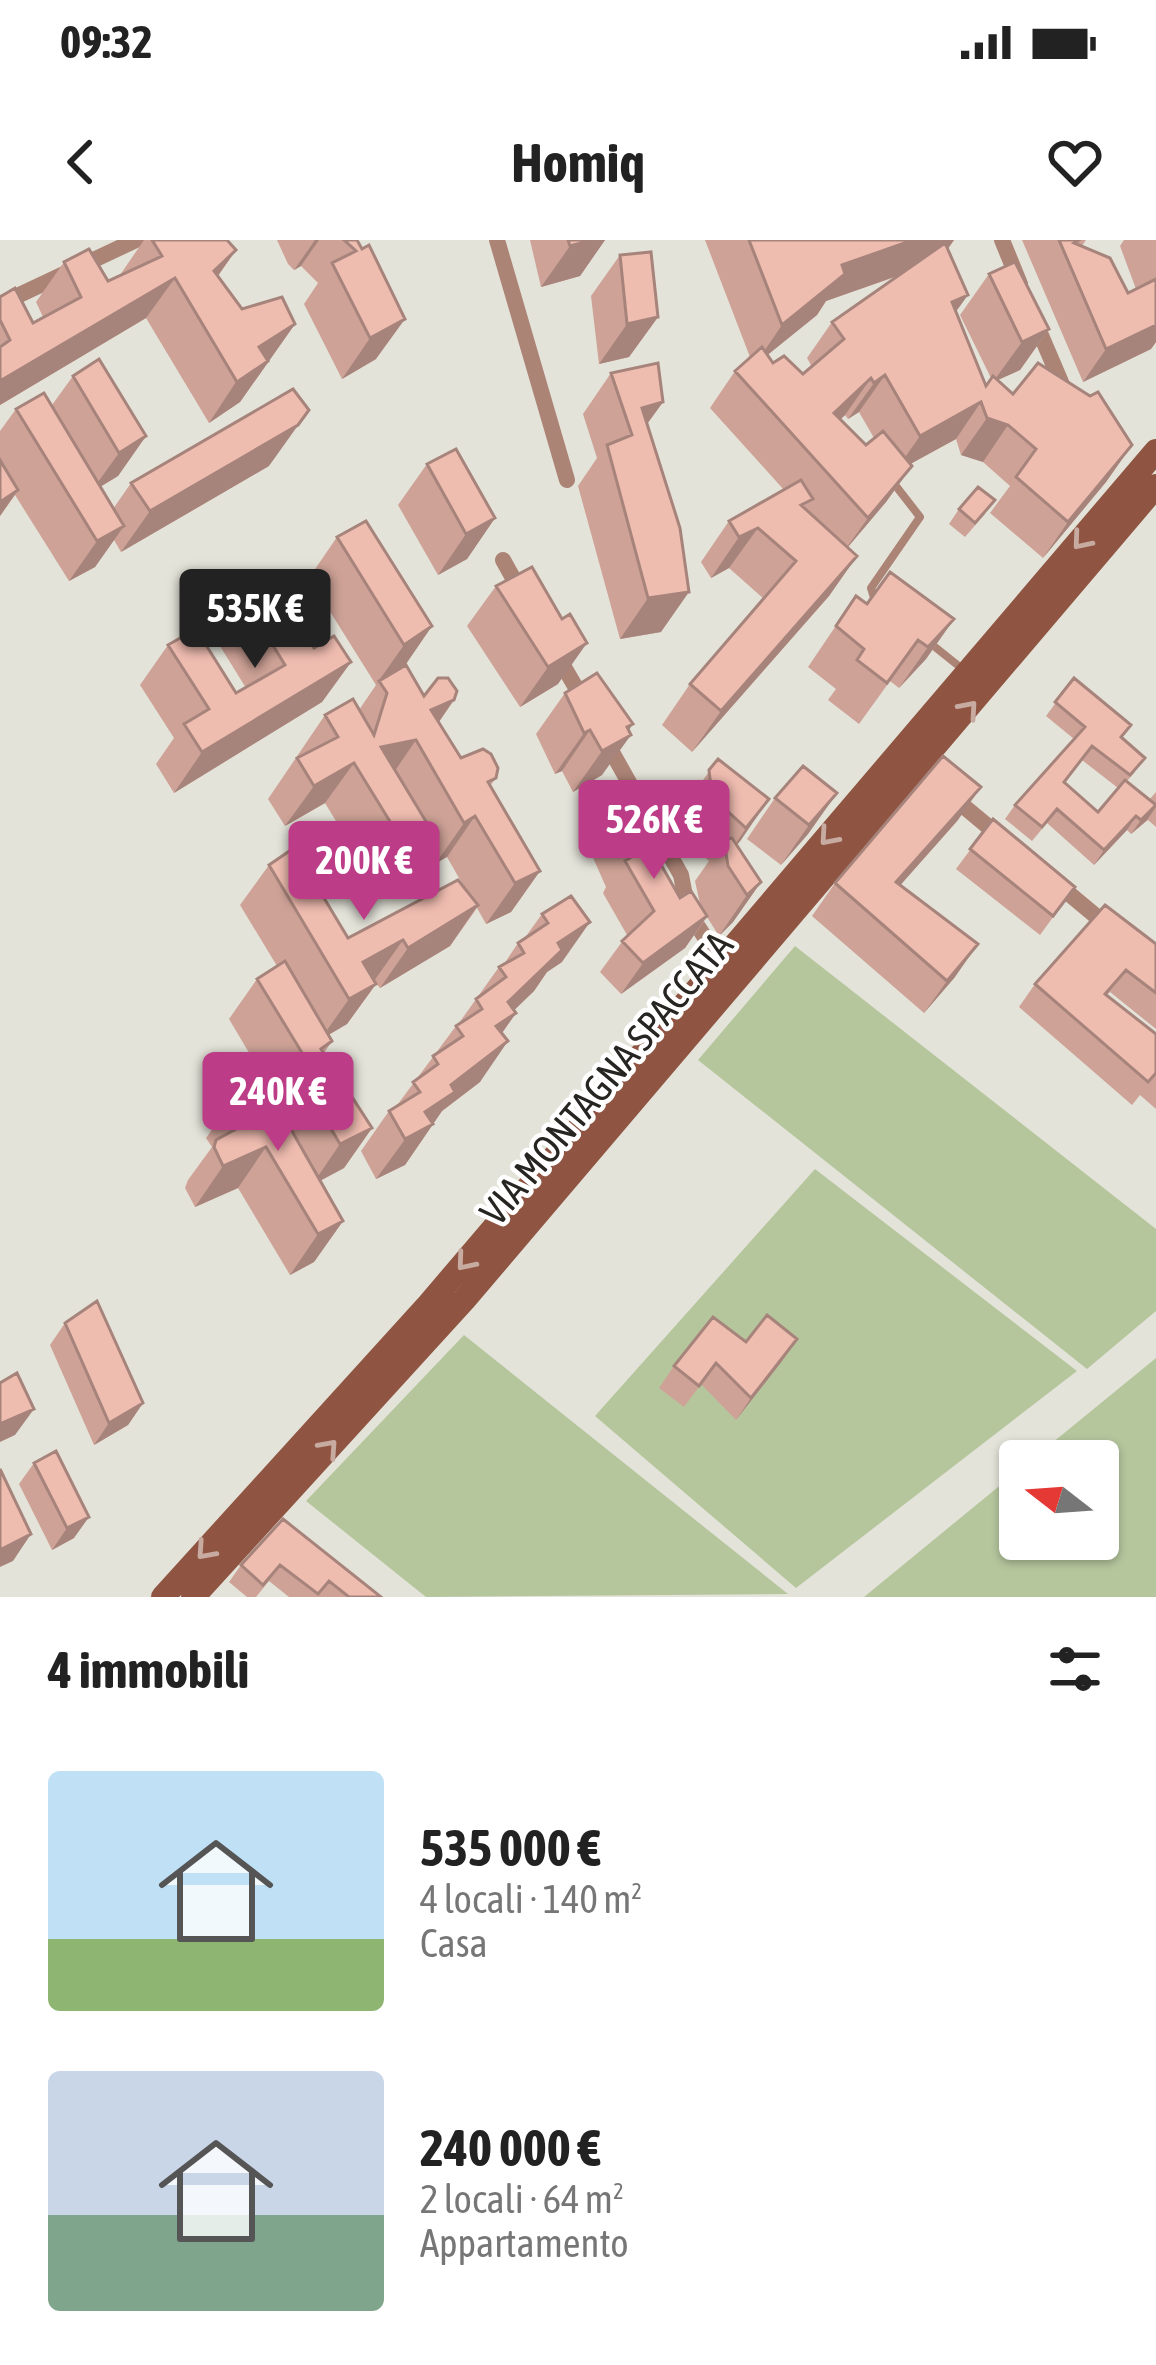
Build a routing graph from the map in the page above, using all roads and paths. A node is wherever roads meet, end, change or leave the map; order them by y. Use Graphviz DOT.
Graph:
graph roads {
  1 [pos="136,240"];
  2 [pos="496,240"];
  3 [pos="1002,240"];
  4 [pos="0,304"];
  5 [pos="1073,406"];
  6 [pos="1150,450"];
  7 [pos="876,464"];
  8 [pos="567,480"];
  9 [pos="1156,486"];
  10 [pos="503,560"];
  11 [pos="894,615"];
  12 [pos="536,619"];
  13 [pos="913,630"];
  14 [pos="548,639"];
  15 [pos="969,674"];
  16 [pos="917,769"];
  17 [pos="1028,860"];
  18 [pos="1046,875"];
  19 [pos="1119,935"];
  20 [pos="720,962"];
  21 [pos="163,1597"];
  22 [pos="193,1597"];
  1 -- 4 [label="street"];
  2 -- 8 [label="street"];
  3 -- 5 [label="street"];
  6 -- 15 [label="main road, VIA MONTAGNA SPACCATA, one-way"];
  7 -- 11 [label="lane"];
  16 -- 9 [label="main road, VIA MONTAGNA SPACCATA, one-way"];
  10 -- 12 [label="street"];
  13 -- 15 [label="lane"];
  14 -- 20 [label="street"];
  15 -- 20 [label="main road, VIA MONTAGNA SPACCATA, one-way"];
  16 -- 17 [label="street"];
  22 -- 16 [label="main road, VIA MONTAGNA SPACCATA, one-way"];
  18 -- 19 [label="street"];
  20 -- 21 [label="main road, VIA MONTAGNA SPACCATA, one-way"];
}
